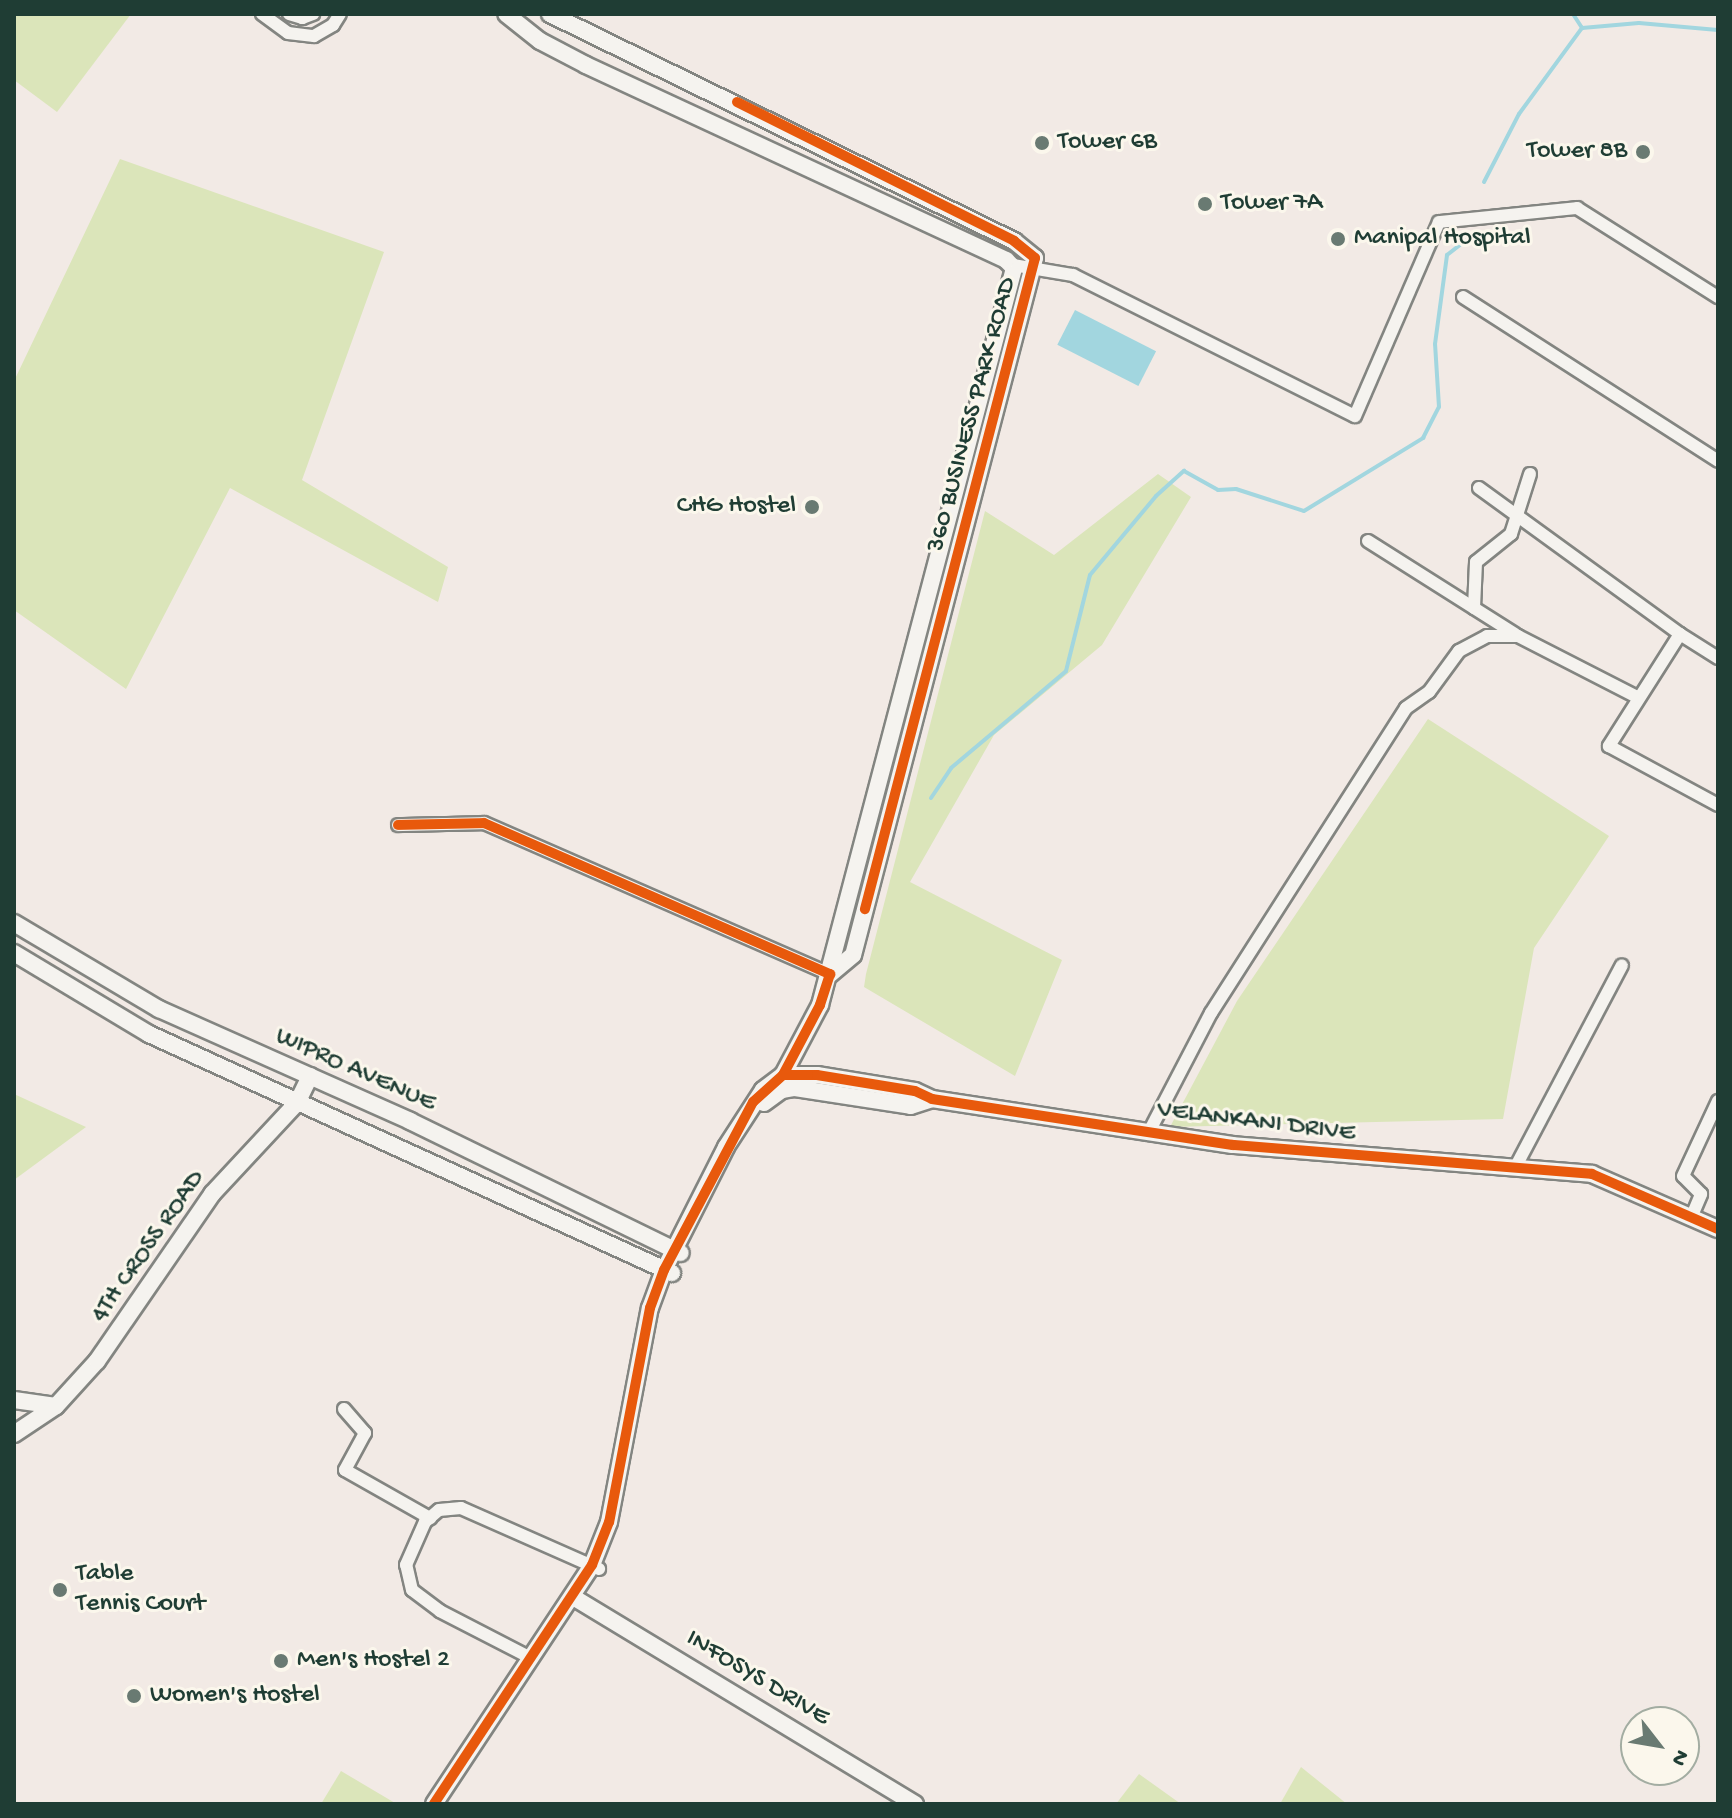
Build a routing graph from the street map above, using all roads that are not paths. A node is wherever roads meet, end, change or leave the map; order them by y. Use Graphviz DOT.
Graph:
graph roads {
  1 [pos="262,14"];
  2 [pos="289,14"];
  3 [pos="313,14"];
  4 [pos="340,14"];
  5 [pos="506,14"];
  6 [pos="550,14"];
  7 [pos="1013,265"];
  8 [pos="1035,265"];
  9 [pos="1463,297"];
  10 [pos="1718,297"];
  11 [pos="1718,461"];
  12 [pos="1530,474"];
  13 [pos="1479,488"];
  14 [pos="1515,515"];
  15 [pos="1368,541"];
  16 [pos="1474,608"];
  17 [pos="1680,634"];
  18 [pos="1518,636"];
  19 [pos="1718,658"];
  20 [pos="1637,697"];
  21 [pos="1718,805"];
  22 [pos="398,825"];
  23 [pos="14,923"];
  24 [pos="14,953"];
  25 [pos="1622,965"];
  26 [pos="830,974"];
  27 [pos="804,1036"];
  28 [pos="809,1074"];
  29 [pos="783,1075"];
  30 [pos="310,1076"];
  31 [pos="932,1099"];
  32 [pos="1718,1101"];
  33 [pos="297,1103"];
  34 [pos="1149,1132"];
  35 [pos="1515,1168"];
  36 [pos="717,1173"];
  37 [pos="1691,1218"];
  38 [pos="1718,1229"];
  39 [pos="677,1251"];
  40 [pos="668,1271"];
  41 [pos="14,1400"];
  42 [pos="56,1406"];
  43 [pos="344,1409"];
  44 [pos="14,1434"];
  45 [pos="430,1518"];
  46 [pos="596,1567"];
  47 [pos="576,1599"];
  48 [pos="527,1656"];
  49 [pos="434,1804"];
  50 [pos="444,1804"];
  51 [pos="915,1804"];
  1 -- 4 [label="street"];
  2 -- 3 [label="street"];
  5 -- 7 [label="main road, 360 BUSINESS PARK ROAD"];
  6 -- 8 [label="main road, 360 BUSINESS PARK ROAD"];
  7 -- 8 [label="street"];
  7 -- 26 [label="main road, 360 BUSINESS PARK ROAD"];
  8 -- 10 [label="street"];
  8 -- 26 [label="main road, 360 BUSINESS PARK ROAD"];
  9 -- 11 [label="street"];
  12 -- 14 [label="street"];
  13 -- 14 [label="street"];
  14 -- 16 [label="street"];
  14 -- 17 [label="street"];
  15 -- 16 [label="street"];
  16 -- 18 [label="street"];
  17 -- 19 [label="street"];
  17 -- 20 [label="street"];
  18 -- 20 [label="street"];
  18 -- 34 [label="street"];
  20 -- 21 [label="street"];
  22 -- 26 [label="street"];
  23 -- 30 [label="main road, WIPRO AVENUE"];
  24 -- 33 [label="main road, WIPRO AVENUE"];
  25 -- 35 [label="street"];
  26 -- 27 [label="main road"];
  27 -- 28 [label="main road"];
  27 -- 29 [label="main road"];
  28 -- 29 [label="main road, VELANKANI DRIVE"];
  28 -- 31 [label="main road, VELANKANI DRIVE"];
  29 -- 36 [label="main road"];
  30 -- 33 [label="main road, 4TH CROSS ROAD"];
  30 -- 39 [label="main road, WIPRO AVENUE"];
  31 -- 34 [label="main road, VELANKANI DRIVE"];
  31 -- 36 [label="main road"];
  32 -- 37 [label="street"];
  33 -- 40 [label="main road, WIPRO AVENUE"];
  33 -- 42 [label="main road, 4TH CROSS ROAD"];
  34 -- 35 [label="main road, VELANKANI DRIVE"];
  35 -- 37 [label="main road, VELANKANI DRIVE"];
  36 -- 39 [label="main road"];
  37 -- 38 [label="main road, VELANKANI DRIVE"];
  39 -- 40 [label="main road"];
  40 -- 46 [label="main road"];
  41 -- 42 [label="main road"];
  42 -- 44 [label="main road, 4TH CROSS ROAD"];
  43 -- 45 [label="street"];
  45 -- 46 [label="street"];
  45 -- 48 [label="street"];
  46 -- 47 [label="main road"];
  47 -- 48 [label="main road"];
  47 -- 50 [label="main road"];
  47 -- 51 [label="main road, INFOSYS DRIVE"];
  48 -- 49 [label="main road"];
}
